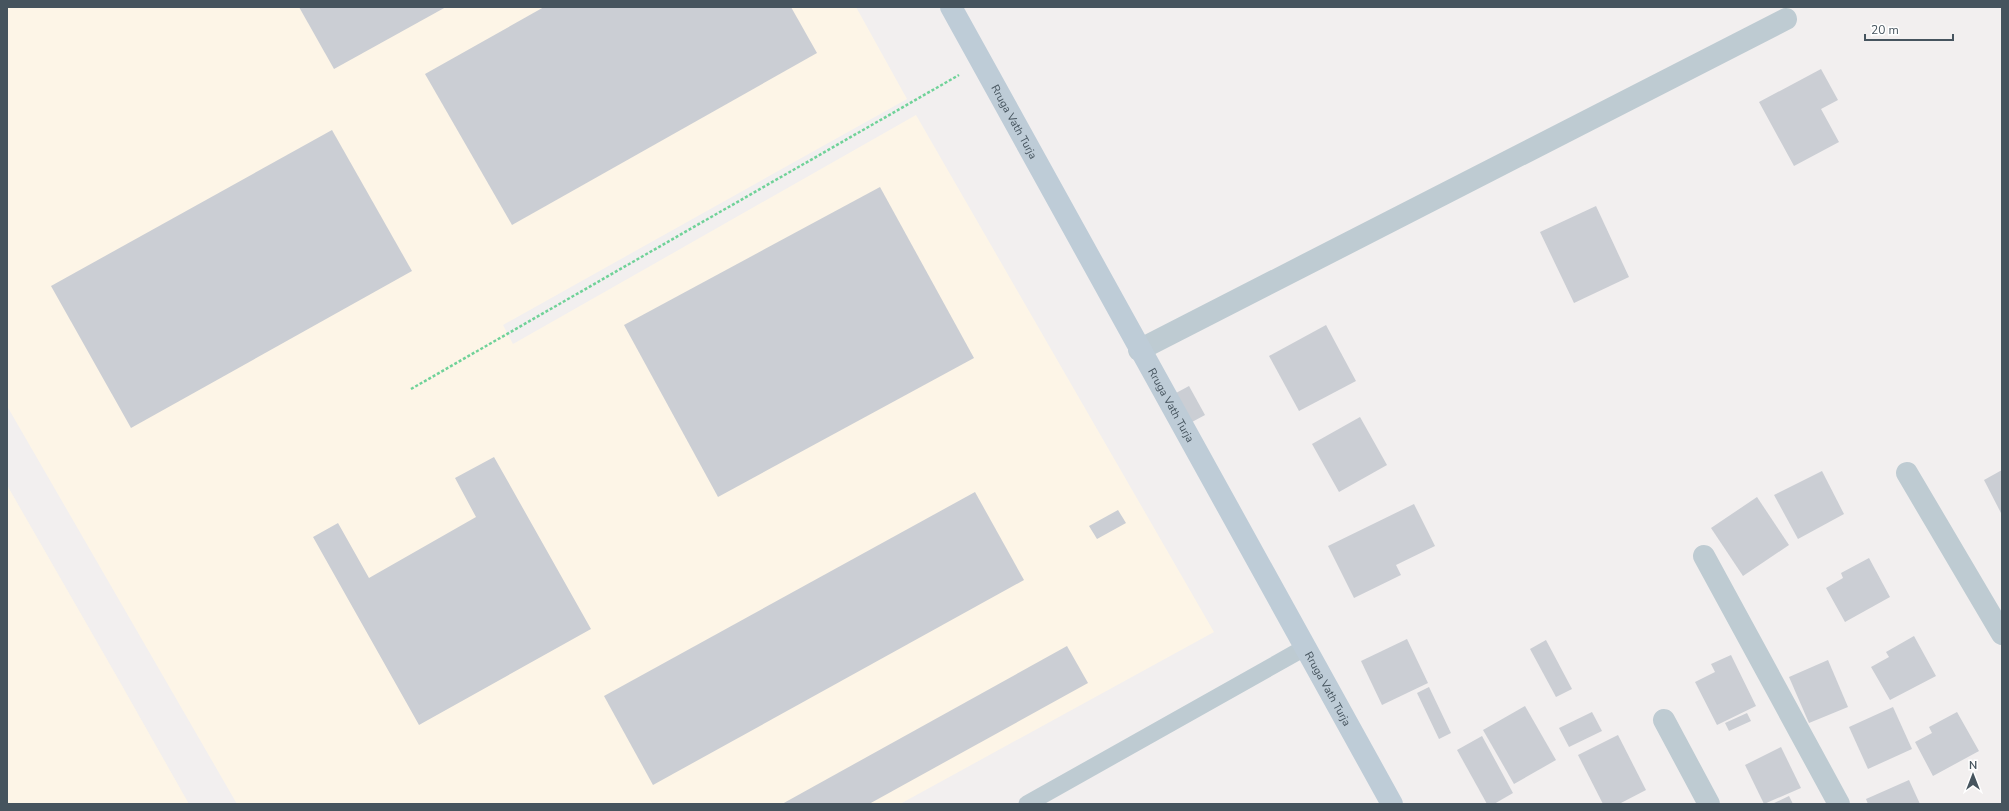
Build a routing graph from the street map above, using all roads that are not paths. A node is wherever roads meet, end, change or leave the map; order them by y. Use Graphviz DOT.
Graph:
graph roads {
  1 [pos="951,7"];
  2 [pos="1786,19"];
  3 [pos="1139,350"];
  4 [pos="1908,473"];
  5 [pos="1704,556"];
  6 [pos="2002,634"];
  7 [pos="1306,647"];
  8 [pos="1664,720"];
  9 [pos="1027,804"];
  10 [pos="1392,804"];
  11 [pos="1708,804"];
  12 [pos="1839,804"];
  1 -- 3 [label="street, Rruga Vath Turja"];
  2 -- 3 [label="street"];
  3 -- 7 [label="street, Rruga Vath Turja"];
  4 -- 6 [label="street"];
  5 -- 12 [label="street"];
  7 -- 9 [label="lane"];
  7 -- 10 [label="street, Rruga Vath Turja"];
  8 -- 11 [label="street"];
}
